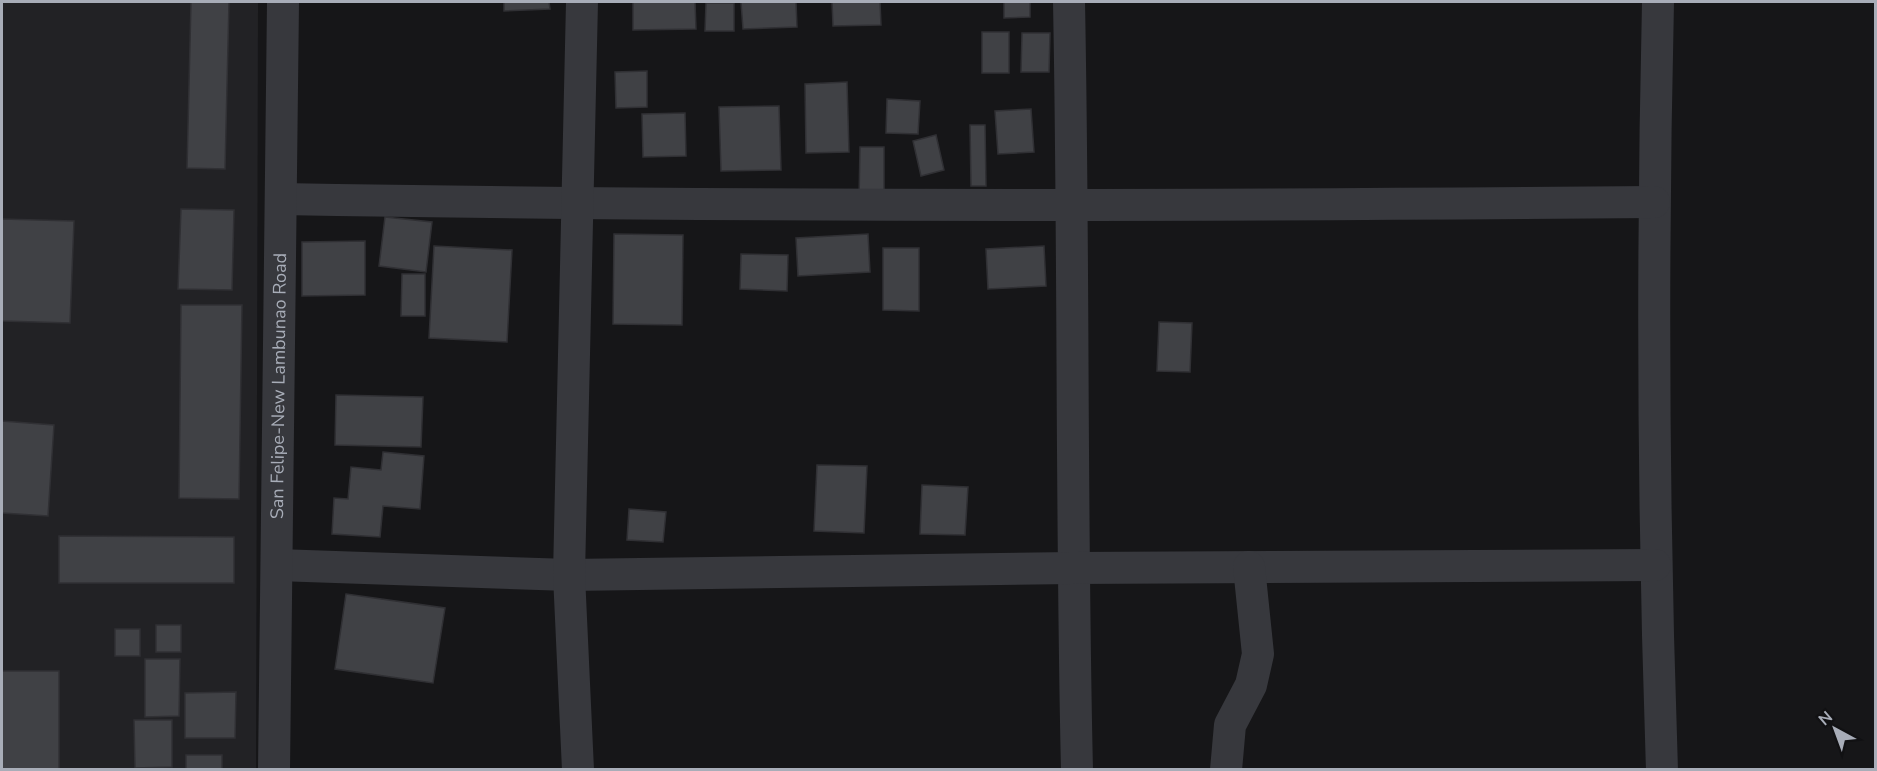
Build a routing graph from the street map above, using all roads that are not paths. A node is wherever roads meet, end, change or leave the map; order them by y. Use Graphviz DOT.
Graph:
graph roads {
  1 [pos="283,2"];
  2 [pos="582,2"];
  3 [pos="1069,2"];
  4 [pos="1658,2"];
  5 [pos="281,199"];
  6 [pos="1654,202"];
  7 [pos="576,204"];
  8 [pos="1073,206"];
  9 [pos="277,565"];
  10 [pos="1654,565"];
  11 [pos="1249,567"];
  12 [pos="1072,568"];
  13 [pos="569,575"];
  14 [pos="274,770"];
  15 [pos="578,770"];
  16 [pos="1077,770"];
  17 [pos="1226,770"];
  18 [pos="1662,770"];
  1 -- 5 [label="street, San Felipe-New Lambunao Road"];
  2 -- 7 [label="street"];
  3 -- 8 [label="street"];
  4 -- 6 [label="street"];
  5 -- 7 [label="street"];
  5 -- 9 [label="street, San Felipe-New Lambunao Road"];
  6 -- 8 [label="street"];
  6 -- 10 [label="street"];
  7 -- 8 [label="street"];
  7 -- 13 [label="street"];
  8 -- 12 [label="street"];
  9 -- 13 [label="street"];
  9 -- 14 [label="street, San Felipe-New Lambunao Road"];
  10 -- 11 [label="street"];
  10 -- 18 [label="street"];
  11 -- 12 [label="street"];
  11 -- 17 [label="street"];
  12 -- 13 [label="street"];
  12 -- 16 [label="street"];
  13 -- 15 [label="street"];
}
